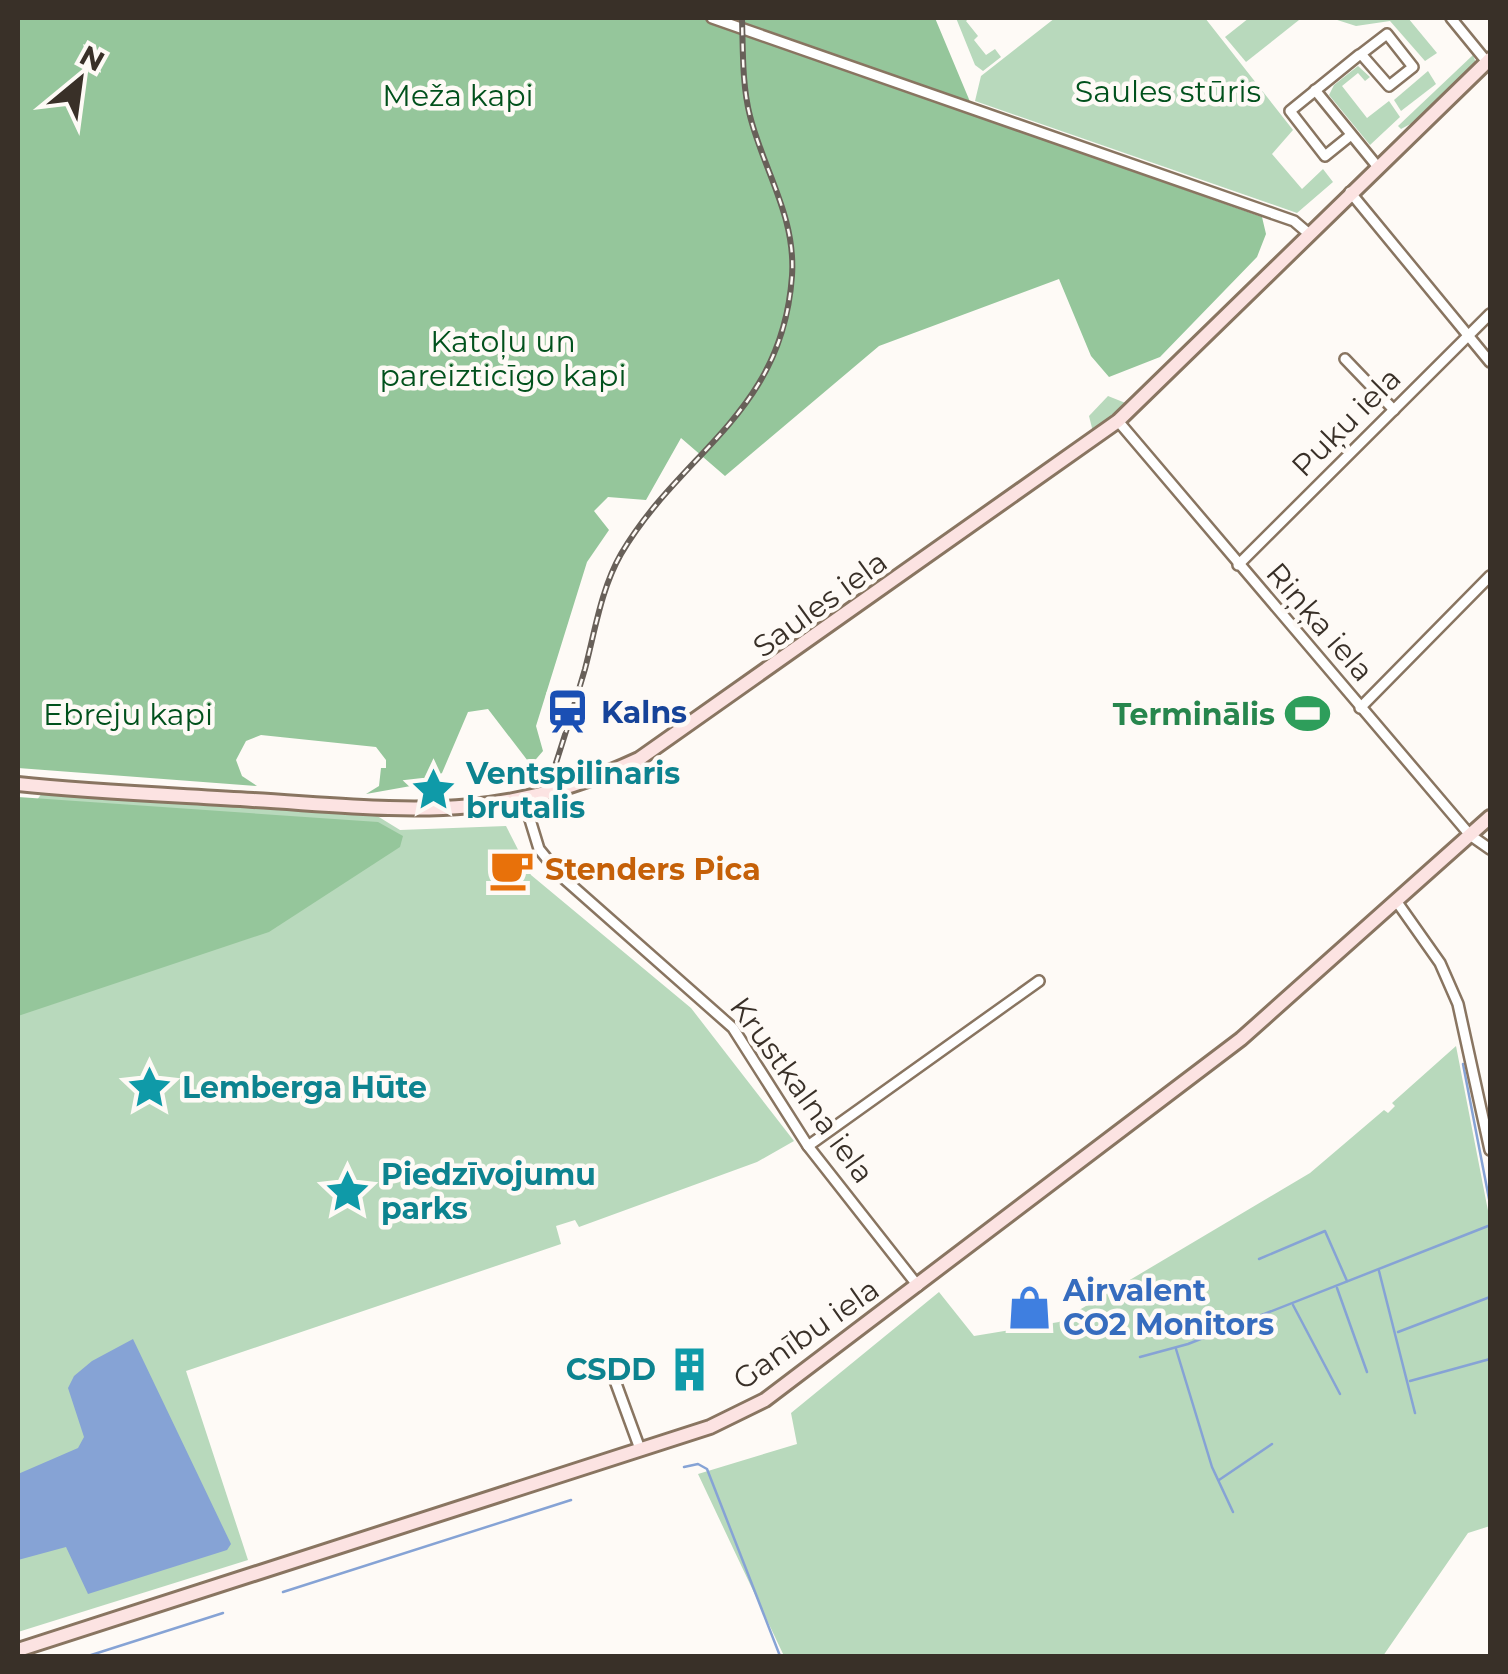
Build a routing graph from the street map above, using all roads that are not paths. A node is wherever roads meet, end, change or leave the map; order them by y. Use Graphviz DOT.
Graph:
graph roads {
  1 [pos="712,18"];
  2 [pos="1451,18"];
  3 [pos="1361,54"];
  4 [pos="1489,60"];
  5 [pos="1316,90"];
  6 [pos="1351,136"];
  7 [pos="1377,166"];
  8 [pos="1350,192"];
  9 [pos="1308,233"];
  10 [pos="1490,314"];
  11 [pos="1468,336"];
  12 [pos="1345,359"];
  13 [pos="1490,362"];
  14 [pos="1394,410"];
  15 [pos="1118,421"];
  16 [pos="1238,565"];
  17 [pos="1490,576"];
  18 [pos="1360,708"];
  19 [pos="18,784"];
  20 [pos="524,800"];
  21 [pos="1490,817"];
  22 [pos="1470,835"];
  23 [pos="1490,849"];
  24 [pos="1397,902"];
  25 [pos="1040,981"];
  26 [pos="808,1146"];
  27 [pos="1490,1150"];
  28 [pos="918,1286"];
  29 [pos="614,1378"];
  30 [pos="640,1449"];
  31 [pos="18,1650"];
  1 -- 9 [label="street"];
  2 -- 4 [label="street"];
  3 -- 3 [label="street"];
  3 -- 5 [label="street"];
  4 -- 7 [label="street, Saules iela"];
  5 -- 6 [label="street"];
  5 -- 6 [label="street"];
  6 -- 7 [label="street"];
  7 -- 8 [label="street, Saules iela"];
  8 -- 9 [label="street, Saules iela"];
  8 -- 11 [label="street"];
  9 -- 15 [label="street, Saules iela"];
  10 -- 11 [label="street, Puķu iela"];
  11 -- 13 [label="street"];
  11 -- 14 [label="street, Puķu iela"];
  12 -- 14 [label="street"];
  14 -- 16 [label="street, Puķu iela"];
  15 -- 16 [label="street, Riņķa iela"];
  15 -- 20 [label="street, Saules iela"];
  16 -- 18 [label="street, Riņķa iela"];
  17 -- 18 [label="street"];
  18 -- 22 [label="street, Riņķa iela"];
  19 -- 20 [label="street, Saules iela"];
  20 -- 26 [label="street, Krustkalna iela"];
  21 -- 22 [label="street, Ganību iela"];
  22 -- 23 [label="street, Riņķa iela"];
  22 -- 24 [label="street, Ganību iela"];
  24 -- 27 [label="street"];
  24 -- 28 [label="street, Ganību iela"];
  25 -- 26 [label="street"];
  26 -- 28 [label="street, Krustkalna iela"];
  28 -- 30 [label="street, Ganību iela"];
  29 -- 30 [label="street"];
  30 -- 31 [label="street, Ganību iela"];
}
